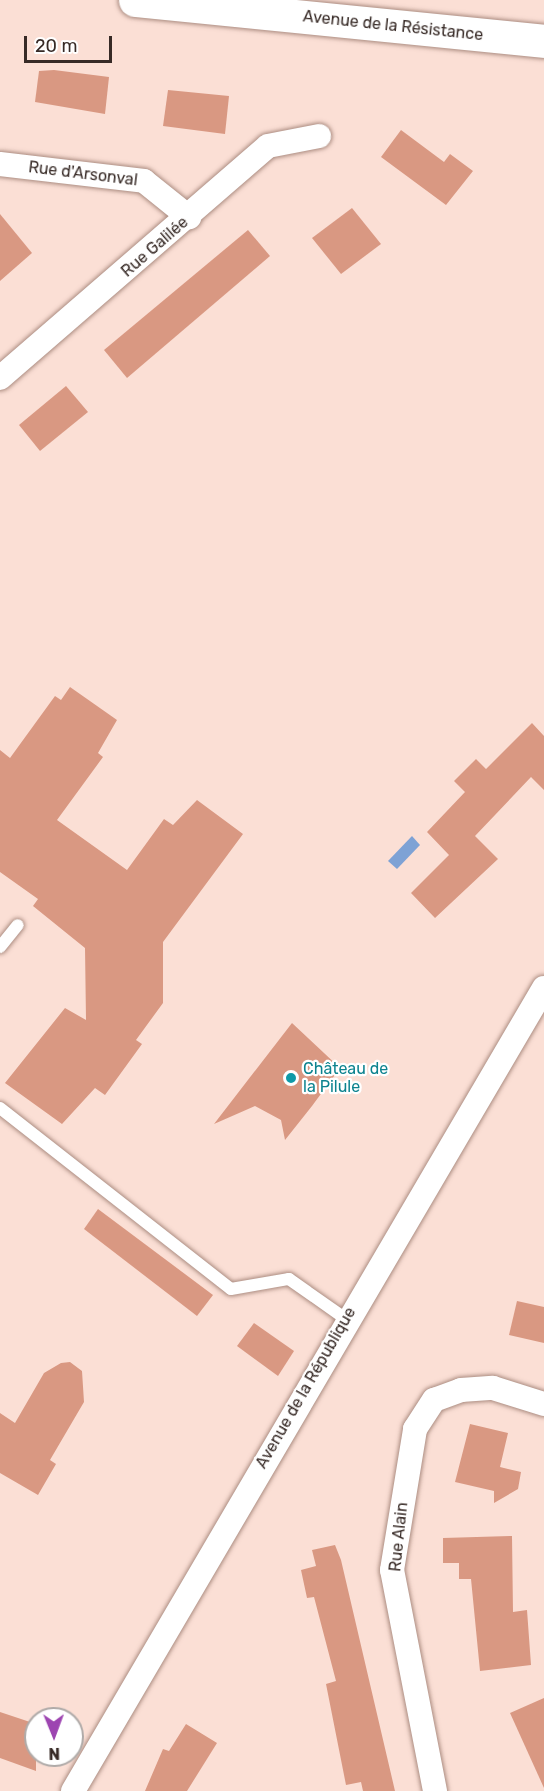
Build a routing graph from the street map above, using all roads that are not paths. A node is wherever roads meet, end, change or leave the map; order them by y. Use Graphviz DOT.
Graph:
graph roads {
  1 [pos="135,0"];
  2 [pos="544,41"];
  3 [pos="319,136"];
  4 [pos="0,164"];
  5 [pos="189,217"];
  6 [pos="0,378"];
  7 [pos="18,925"];
  8 [pos="0,947"];
  9 [pos="544,988"];
  10 [pos="0,1108"];
  11 [pos="346,1319"];
  12 [pos="544,1404"];
  13 [pos="73,1791"];
  14 [pos="435,1791"];
  1 -- 2 [label="main road, Avenue de la Résistance"];
  3 -- 5 [label="street, Rue Galilée"];
  4 -- 5 [label="street, Rue d'Arsonval"];
  5 -- 6 [label="street, Rue Galilée"];
  7 -- 8 [label="lane"];
  9 -- 11 [label="street, Avenue de la République"];
  10 -- 11 [label="lane"];
  11 -- 13 [label="street, Avenue de la République"];
  12 -- 14 [label="street, Rue Alain"];
}
